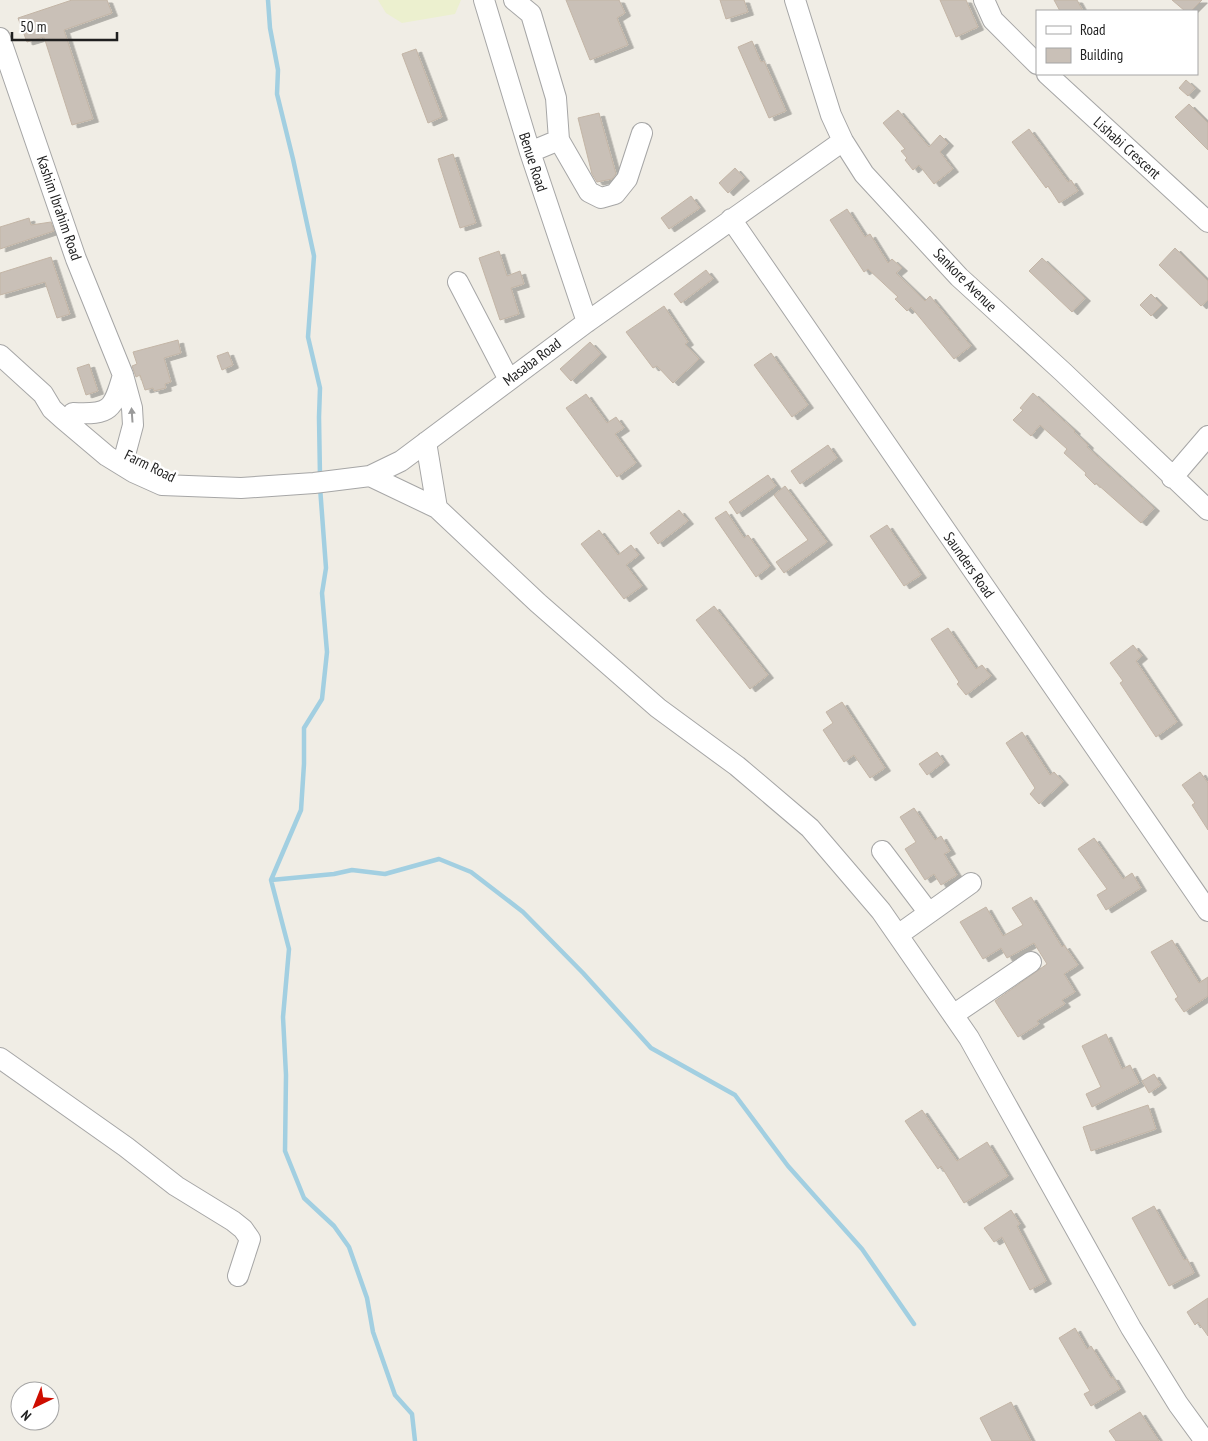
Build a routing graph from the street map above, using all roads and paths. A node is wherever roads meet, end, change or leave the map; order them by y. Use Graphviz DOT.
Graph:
graph roads {
  1 [pos="484,0"];
  2 [pos="514,0"];
  3 [pos="795,0"];
  4 [pos="984,0"];
  5 [pos="0,38"];
  6 [pos="1036,63"];
  7 [pos="1048,75"];
  8 [pos="642,133"];
  9 [pos="559,140"];
  10 [pos="843,141"];
  11 [pos="530,152"];
  12 [pos="731,219"];
  13 [pos="1208,222"];
  14 [pos="458,282"];
  15 [pos="586,322"];
  16 [pos="0,355"];
  17 [pos="123,375"];
  18 [pos="509,380"];
  19 [pos="43,394"];
  20 [pos="73,413"];
  21 [pos="1208,436"];
  22 [pos="426,442"];
  23 [pos="125,455"];
  24 [pos="401,461"];
  25 [pos="370,476"];
  26 [pos="1172,478"];
  27 [pos="188,485"];
  28 [pos="413,496"];
  29 [pos="438,508"];
  30 [pos="1208,510"];
  31 [pos="882,851"];
  32 [pos="971,883"];
  33 [pos="1208,911"];
  34 [pos="929,913"];
  35 [pos="898,935"];
  36 [pos="1031,962"];
  37 [pos="953,1015"];
  38 [pos="0,1058"];
  39 [pos="238,1276"];
  40 [pos="1205,1441"];
  1 -- 11 [label="street, Benue Road"];
  2 -- 9 [label="street"];
  3 -- 10 [label="street, Sankore Avenue"];
  4 -- 6 [label="street"];
  5 -- 17 [label="street, Kashim Ibrahim Road"];
  7 -- 13 [label="street, Lishabi Crescent"];
  8 -- 9 [label="street"];
  9 -- 11 [label="street"];
  10 -- 12 [label="street, Masaba Road"];
  10 -- 26 [label="street, Sankore Avenue"];
  11 -- 15 [label="street, Benue Road"];
  12 -- 15 [label="street, Masaba Road"];
  12 -- 33 [label="street, Saunders Road"];
  14 -- 18 [label="street"];
  15 -- 18 [label="street, Masaba Road"];
  16 -- 19 [label="street, Farm Road"];
  17 -- 20 [label="street"];
  23 -- 17 [label="street, Kashim Ibrahim Road, one-way"];
  18 -- 22 [label="street, Masaba Road"];
  19 -- 20 [label="street, Farm Road"];
  19 -- 27 [label="street, Farm Road"];
  20 -- 23 [label="street, Farm Road"];
  21 -- 26 [label="street"];
  22 -- 24 [label="street, Masaba Road"];
  22 -- 29 [label="street"];
  23 -- 27 [label="street, Farm Road"];
  24 -- 25 [label="street, Masaba Road"];
  24 -- 28 [label="street"];
  25 -- 27 [label="street, Masaba Road"];
  25 -- 28 [label="street"];
  26 -- 30 [label="street, Sankore Avenue"];
  28 -- 29 [label="street"];
  29 -- 35 [label="street"];
  31 -- 34 [label="street"];
  32 -- 34 [label="street"];
  34 -- 35 [label="street"];
  35 -- 37 [label="street"];
  36 -- 37 [label="street"];
  37 -- 40 [label="street"];
  38 -- 39 [label="street"];
}
